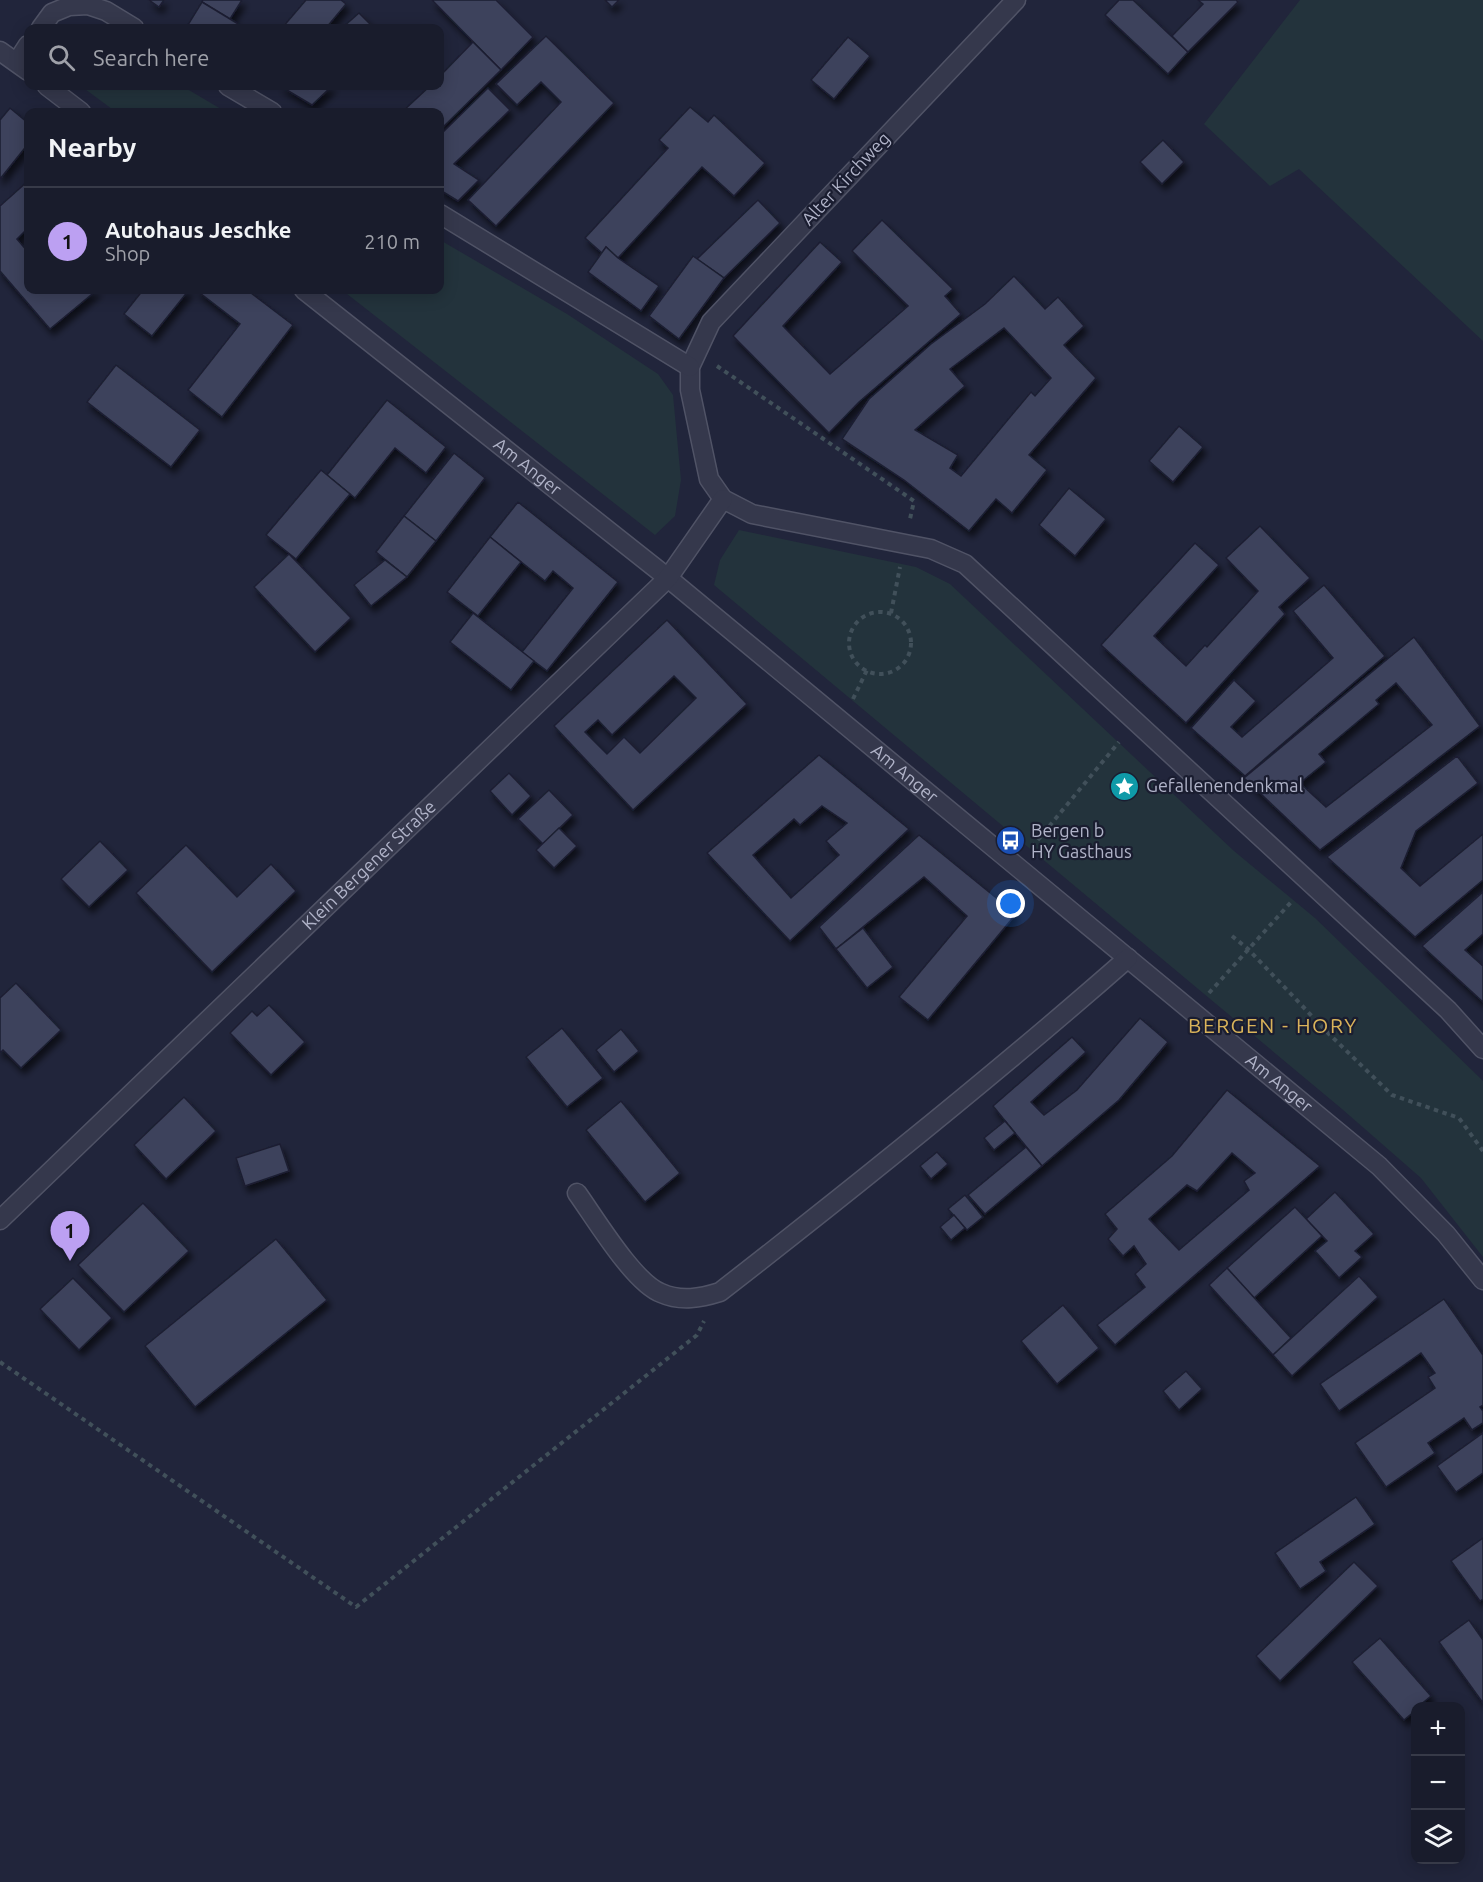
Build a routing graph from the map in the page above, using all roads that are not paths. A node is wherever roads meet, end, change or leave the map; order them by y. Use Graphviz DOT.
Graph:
graph roads {
  1 [pos="1016,0"];
  2 [pos="70,3"];
  3 [pos="43,24"];
  4 [pos="127,24"];
  5 [pos="0,51"];
  6 [pos="23,66"];
  7 [pos="52,90"];
  8 [pos="235,90"];
  9 [pos="76,108"];
  10 [pos="265,108"];
  11 [pos="444,216"];
  12 [pos="309,294"];
  13 [pos="690,367"];
  14 [pos="723,499"];
  15 [pos="668,578"];
  16 [pos="1128,958"];
  17 [pos="1483,1048"];
  18 [pos="577,1193"];
  19 [pos="0,1220"];
  20 [pos="1483,1280"];
  1 -- 13 [label="street, Alter Kirchweg"];
  2 -- 3 [label="street"];
  2 -- 4 [label="street"];
  5 -- 6 [label="street"];
  7 -- 9 [label="street"];
  8 -- 10 [label="street"];
  11 -- 13 [label="street"];
  12 -- 15 [label="street, Am Anger"];
  13 -- 14 [label="street"];
  14 -- 15 [label="street, Klein Bergener Straße"];
  14 -- 17 [label="street"];
  15 -- 16 [label="street, Am Anger"];
  15 -- 19 [label="street, Klein Bergener Straße"];
  16 -- 18 [label="street"];
  16 -- 20 [label="street, Am Anger"];
}
